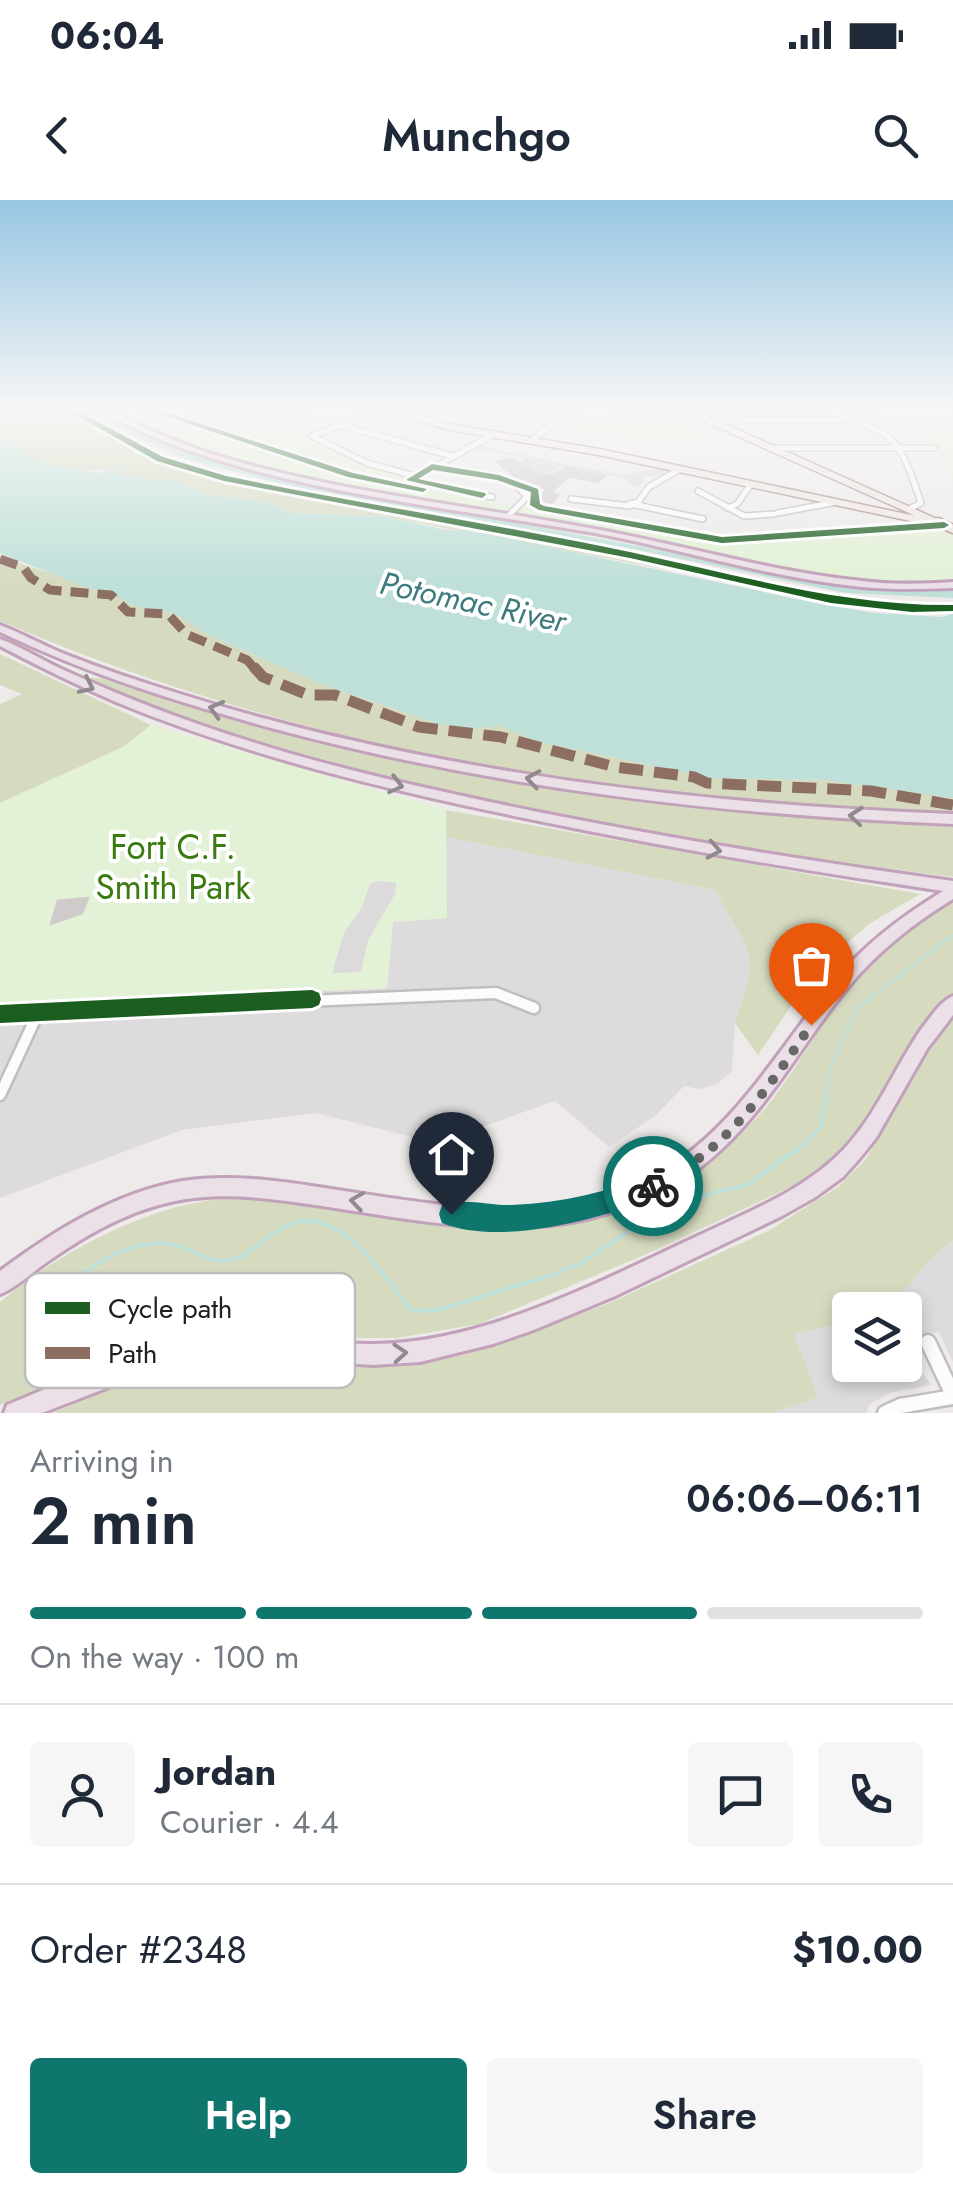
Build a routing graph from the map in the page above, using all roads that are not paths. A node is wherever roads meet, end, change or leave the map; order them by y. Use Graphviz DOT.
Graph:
graph roads {
  1 [pos="263,469"];
  2 [pos="385,469"];
  3 [pos="429,469"];
  4 [pos="442,469"];
  5 [pos="680,469"];
  6 [pos="816,469"];
  7 [pos="909,469"];
  8 [pos="413,478"];
  9 [pos="751,484"];
  10 [pos="698,491"];
  11 [pos="877,497"];
  12 [pos="492,498"];
  13 [pos="571,499"];
  14 [pos="836,502"];
  15 [pos="640,505"];
  16 [pos="884,506"];
  17 [pos="728,508"];
  18 [pos="864,508"];
  19 [pos="906,510"];
  20 [pos="508,516"];
  21 [pos="704,519"];
  22 [pos="930,522"];
  23 [pos="953,530"];
  24 [pos="953,585"];
  25 [pos="0,628"];
  26 [pos="0,642"];
  27 [pos="953,819"];
  28 [pos="953,890"];
  29 [pos="496,993"];
  30 [pos="953,1003"];
  31 [pos="534,1008"];
  32 [pos="38,1013"];
  33 [pos="0,1014"];
  34 [pos="0,1095"];
  35 [pos="0,1284"];
  36 [pos="928,1342"];
  37 [pos="355,1352"];
  38 [pos="78,1388"];
  39 [pos="953,1396"];
  40 [pos="14,1413"];
  41 [pos="885,1413"];
  1 -- 20 [label="highway"];
  2 -- 8 [label="street"];
  3 -- 8 [label="street"];
  4 -- 20 [label="street"];
  5 -- 9 [label="main road"];
  5 -- 15 [label="street"];
  6 -- 11 [label="main road"];
  7 -- 19 [label="street"];
  8 -- 12 [label="street"];
  9 -- 14 [label="main road"];
  9 -- 17 [label="street"];
  10 -- 17 [label="street"];
  11 -- 16 [label="main road"];
  11 -- 19 [label="main road"];
  13 -- 15 [label="street"];
  14 -- 17 [label="street"];
  14 -- 18 [label="main road"];
  15 -- 21 [label="street"];
  16 -- 18 [label="main road"];
  16 -- 19 [label="main road"];
  18 -- 22 [label="main road"];
  19 -- 22 [label="main road"];
  19 -- 23 [label="main road"];
  20 -- 24 [label="highway"];
  22 -- 23 [label="main road"];
  27 -- 25 [label="highway, one-way"];
  26 -- 28 [label="highway, one-way"];
  28 -- 35 [label="highway, one-way"];
  29 -- 31 [label="street"];
  29 -- 32 [label="street"];
  37 -- 30 [label="highway, one-way"];
  32 -- 33 [label="street"];
  32 -- 34 [label="street"];
  36 -- 39 [label="street"];
  40 -- 38 [label="highway, one-way"];
  39 -- 41 [label="street"];
}
